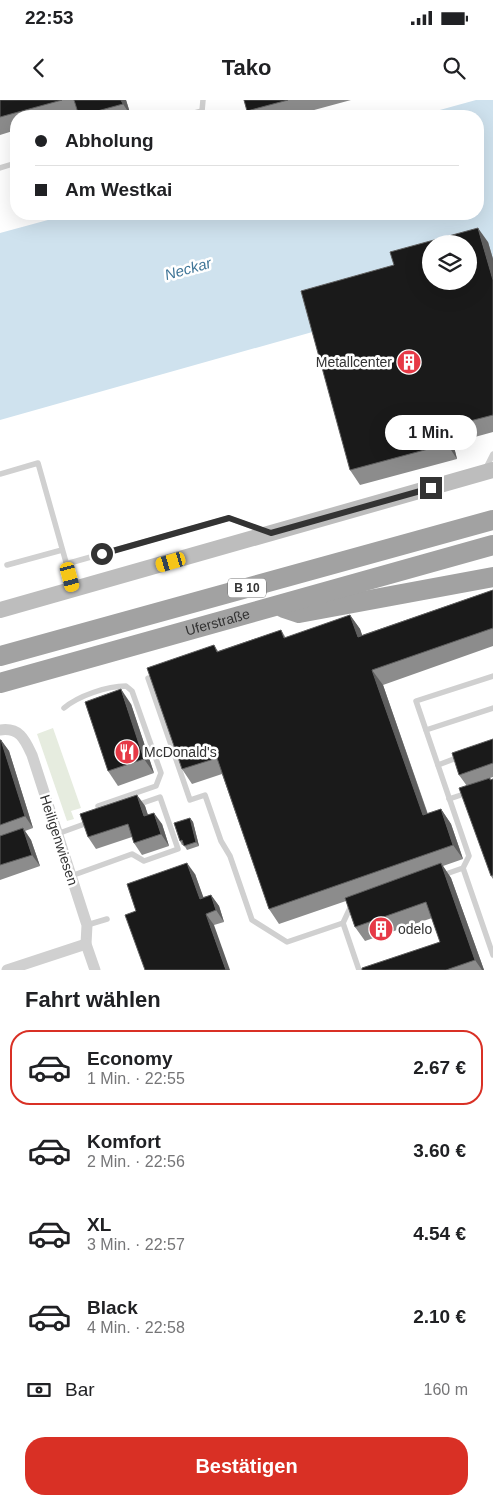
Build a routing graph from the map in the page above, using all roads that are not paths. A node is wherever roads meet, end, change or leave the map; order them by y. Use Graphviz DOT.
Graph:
graph roads {
  1 [pos="493,454"];
  2 [pos="489,471"];
  3 [pos="0,474"];
  4 [pos="493,520"];
  5 [pos="271,533"];
  6 [pos="493,545"];
  7 [pos="62,550"];
  8 [pos="66,564"];
  9 [pos="7,565"];
  10 [pos="493,577"];
  11 [pos="73,590"];
  12 [pos="276,606"];
  13 [pos="0,610"];
  14 [pos="0,656"];
  15 [pos="493,676"];
  16 [pos="148,678"];
  17 [pos="0,683"];
  18 [pos="64,708"];
  19 [pos="493,708"];
  20 [pos="0,730"];
  21 [pos="426,730"];
  22 [pos="465,755"];
  23 [pos="438,765"];
  24 [pos="476,790"];
  25 [pos="449,799"];
  26 [pos="98,806"];
  27 [pos="133,807"];
  28 [pos="96,820"];
  29 [pos="57,834"];
  30 [pos="463,868"];
  31 [pos="71,876"];
  32 [pos="438,877"];
  33 [pos="359,905"];
  34 [pos="107,919"];
  35 [pos="343,923"];
  36 [pos="87,925"];
  37 [pos="86,944"];
  38 [pos="493,955"];
  39 [pos="6,970"];
  40 [pos="95,970"];
  41 [pos="359,970"];
  1 -- 2 [label="lane"];
  2 -- 5 [label="main road"];
  3 -- 7 [label="lane"];
  4 -- 14 [label="highway, Uferstraße / B 10"];
  5 -- 8 [label="lane"];
  5 -- 11 [label="main road"];
  6 -- 12 [label="highway, Uferstraße / B 10"];
  7 -- 8 [label="lane"];
  7 -- 9 [label="lane"];
  8 -- 11 [label="lane"];
  10 -- 12 [label="highway, B 10"];
  11 -- 13 [label="main road"];
  12 -- 17 [label="highway, Uferstraße / B 10"];
  15 -- 21 [label="lane"];
  16 -- 35 [label="lane"];
  18 -- 26 [label="lane"];
  19 -- 21 [label="lane"];
  20 -- 29 [label="street, Heiligenwiesen"];
  21 -- 23 [label="lane"];
  22 -- 23 [label="lane"];
  23 -- 25 [label="lane"];
  24 -- 25 [label="lane"];
  25 -- 30 [label="lane"];
  27 -- 31 [label="lane"];
  28 -- 29 [label="lane"];
  29 -- 31 [label="street, Heiligenwiesen"];
  30 -- 32 [label="lane"];
  30 -- 38 [label="lane"];
  31 -- 36 [label="street, Heiligenwiesen"];
  33 -- 35 [label="lane"];
  34 -- 36 [label="lane"];
  35 -- 41 [label="lane"];
  36 -- 37 [label="street, Heiligenwiesen"];
  37 -- 39 [label="street"];
  37 -- 40 [label="street, Heiligenwiesen"];
}
